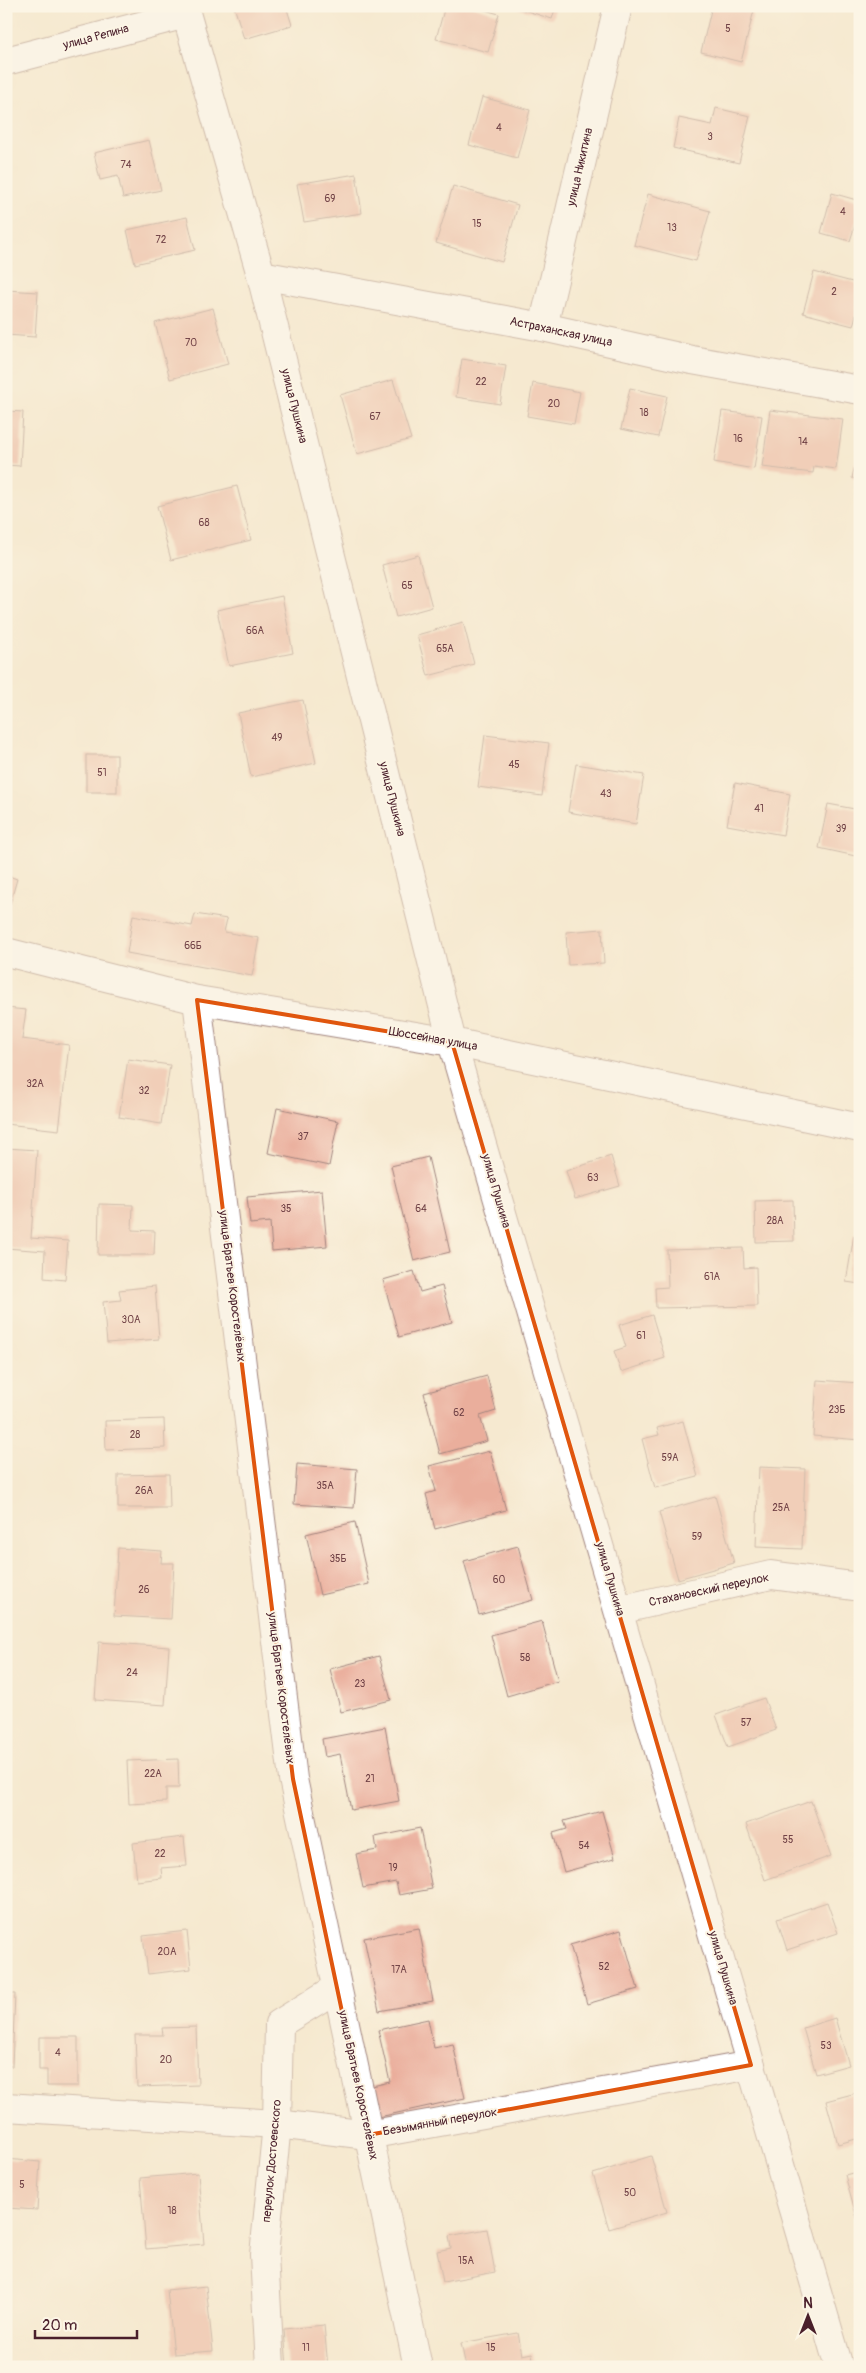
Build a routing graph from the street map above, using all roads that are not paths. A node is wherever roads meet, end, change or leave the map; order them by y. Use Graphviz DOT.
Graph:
graph roads {
  1 [pos="618,6"];
  2 [pos="185,10"];
  3 [pos="6,61"];
  4 [pos="261,275"];
  5 [pos="543,327"];
  6 [pos="860,390"];
  7 [pos="6,952"];
  8 [pos="197,1000"];
  9 [pos="452,1042"];
  10 [pos="860,1128"];
  11 [pos="860,1587"];
  12 [pos="619,1610"];
  13 [pos="337,1988"];
  14 [pos="751,2065"];
  15 [pos="6,2107"];
  16 [pos="277,2124"];
  17 [pos="368,2135"];
  18 [pos="270,2367"];
  19 [pos="418,2367"];
  20 [pos="839,2367"];
  1 -- 5 [label="street, улица Никитина"];
  2 -- 3 [label="street, улица Репина"];
  2 -- 4 [label="street, улица Пушкина"];
  4 -- 5 [label="street, Астраханская улица"];
  4 -- 9 [label="street, улица Пушкина"];
  5 -- 6 [label="street, Астраханская улица"];
  7 -- 8 [label="street, Шоссейная улица"];
  8 -- 9 [label="street, Шоссейная улица"];
  8 -- 13 [label="street, улица Братьев Коростелёвых"];
  9 -- 10 [label="street, Шоссейная улица"];
  9 -- 12 [label="street, улица Пушкина"];
  11 -- 12 [label="street, Стахановский переулок"];
  12 -- 14 [label="street, улица Пушкина"];
  13 -- 16 [label="street, переулок Достоевского"];
  13 -- 17 [label="street, улица Братьев Коростелёвых"];
  14 -- 17 [label="street, Безымянный переулок"];
  14 -- 20 [label="street, улица Пушкина"];
  15 -- 16 [label="street, Безымянный переулок"];
  16 -- 17 [label="street, Безымянный переулок"];
  16 -- 18 [label="street, переулок Достоевского"];
  17 -- 19 [label="street, улица Братьев Коростелёвых"];
}
